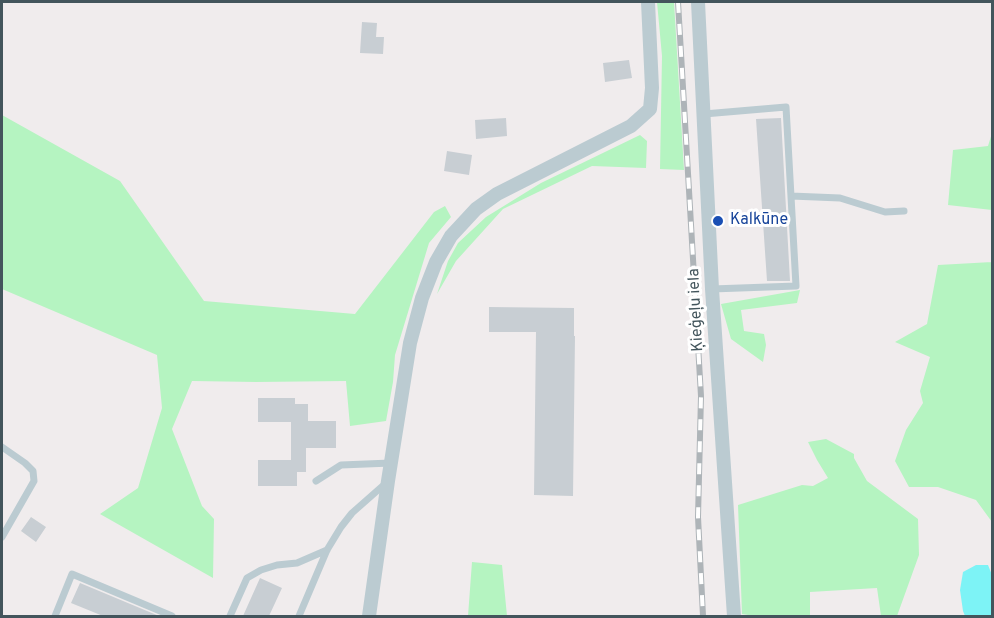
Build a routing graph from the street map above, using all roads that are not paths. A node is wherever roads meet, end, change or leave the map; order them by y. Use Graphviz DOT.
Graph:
graph roads {
  1 [pos="648,2"];
  2 [pos="698,2"];
  3 [pos="704,114"];
  4 [pos="791,196"];
  5 [pos="904,211"];
  6 [pos="712,289"];
  7 [pos="2,447"];
  8 [pos="391,463"];
  9 [pos="316,481"];
  10 [pos="388,481"];
  11 [pos="2,537"];
  12 [pos="327,549"];
  13 [pos="55,616"];
  14 [pos="172,616"];
  15 [pos="230,616"];
  16 [pos="299,616"];
  17 [pos="369,616"];
  18 [pos="734,616"];
  1 -- 8 [label="street"];
  2 -- 3 [label="street, Ķieģeļu iela"];
  3 -- 4 [label="lane"];
  3 -- 6 [label="street, Ķieģeļu iela"];
  4 -- 5 [label="lane"];
  4 -- 6 [label="lane"];
  6 -- 18 [label="street, Ķieģeļu iela"];
  7 -- 11 [label="lane"];
  8 -- 9 [label="lane"];
  8 -- 10 [label="street"];
  10 -- 12 [label="lane"];
  10 -- 17 [label="street"];
  12 -- 15 [label="lane"];
  12 -- 16 [label="lane"];
  13 -- 14 [label="lane"];
}
